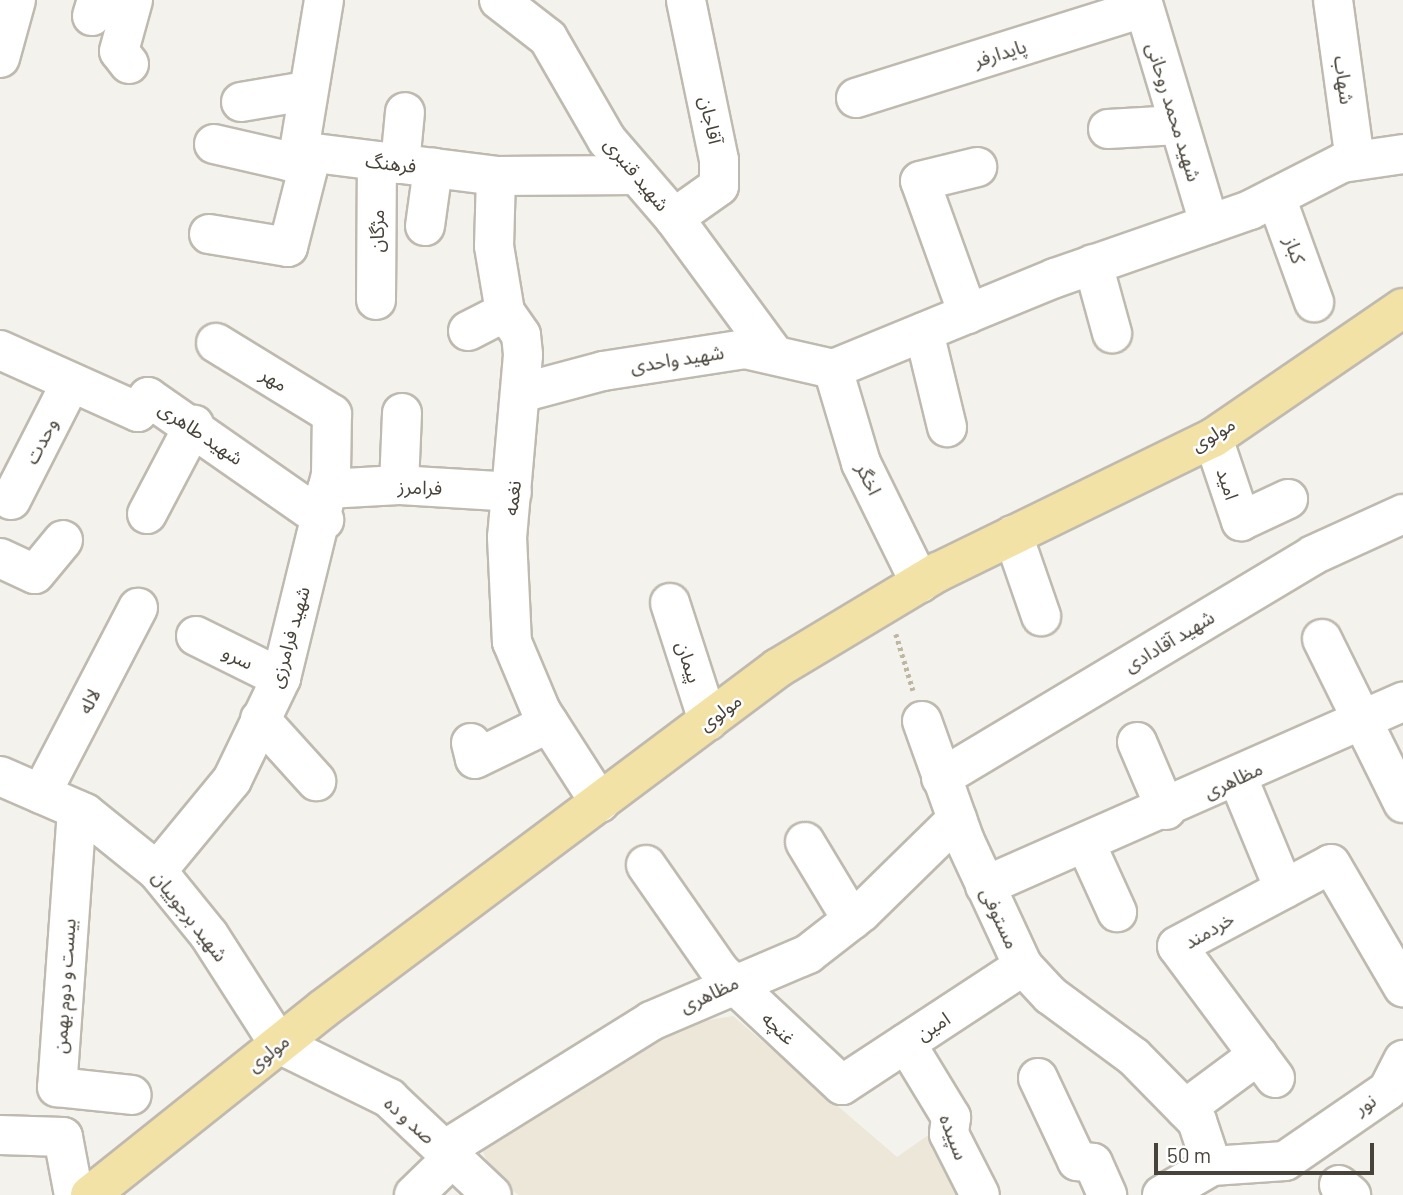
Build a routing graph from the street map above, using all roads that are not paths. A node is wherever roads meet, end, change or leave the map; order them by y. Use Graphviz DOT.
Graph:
graph roads {
  1 [pos="16,0"];
  2 [pos="133,0"];
  3 [pos="324,0"];
  4 [pos="499,0"];
  5 [pos="687,0"];
  6 [pos="1333,0"];
  7 [pos="1142,4"];
  8 [pos="0,58"];
  9 [pos="129,64"];
  10 [pos="306,91"];
  11 [pos="856,98"];
  12 [pos="241,102"];
  13 [pos="405,112"];
  14 [pos="1178,125"];
  15 [pos="1108,129"];
  16 [pos="214,144"];
  17 [pos="306,152"];
  18 [pos="1403,155"];
  19 [pos="1354,160"];
  20 [pos="404,164"];
  21 [pos="977,167"];
  22 [pos="637,175"];
  23 [pos="496,176"];
  24 [pos="1276,197"];
  25 [pos="674,218"];
  26 [pos="1209,224"];
  27 [pos="425,226"];
  28 [pos="209,234"];
  29 [pos="1093,264"];
  30 [pos="376,300"];
  31 [pos="1314,302"];
  32 [pos="1403,309"];
  33 [pos="505,312"];
  34 [pos="968,314"];
  35 [pos="468,331"];
  36 [pos="924,332"];
  37 [pos="1112,333"];
  38 [pos="216,343"];
  39 [pos="0,350"];
  40 [pos="773,353"];
  41 [pos="834,369"];
  42 [pos="72,382"];
  43 [pos="521,393"];
  44 [pos="402,413"];
  45 [pos="331,414"];
  46 [pos="194,425"];
  47 [pos="947,427"];
  48 [pos="1213,438"];
  49 [pos="399,485"];
  50 [pos="512,492"];
  51 [pos="1288,499"];
  52 [pos="13,503"];
  53 [pos="326,504"];
  54 [pos="147,513"];
  55 [pos="1403,514"];
  56 [pos="1013,535"];
  57 [pos="63,540"];
  58 [pos="0,558"];
  59 [pos="920,583"];
  60 [pos="670,603"];
  61 [pos="138,608"];
  62 [pos="1041,616"];
  63 [pos="196,636"];
  64 [pos="1322,639"];
  65 [pos="281,678"];
  66 [pos="1403,702"];
  67 [pos="260,719"];
  68 [pos="922,720"];
  69 [pos="1362,720"];
  70 [pos="708,721"];
  71 [pos="549,723"];
  72 [pos="1137,742"];
  73 [pos="471,743"];
  74 [pos="0,776"];
  75 [pos="941,778"];
  76 [pos="1238,778"];
  77 [pos="316,781"];
  78 [pos="41,794"];
  79 [pos="600,803"];
  80 [pos="1403,803"];
  81 [pos="77,810"];
  82 [pos="1166,810"];
  83 [pos="957,819"];
  84 [pos="805,842"];
  85 [pos="1086,844"];
  86 [pos="646,865"];
  87 [pos="158,871"];
  88 [pos="985,886"];
  89 [pos="1284,889"];
  90 [pos="1117,912"];
  91 [pos="852,920"];
  92 [pos="1023,966"];
  93 [pos="731,982"];
  94 [pos="1403,987"];
  95 [pos="906,1043"];
  96 [pos="279,1044"];
  97 [pos="1403,1060"];
  98 [pos="1038,1079"];
  99 [pos="842,1085"];
  100 [pos="132,1095"];
  101 [pos="1185,1109"];
  102 [pos="0,1135"];
  103 [pos="448,1154"];
  104 [pos="1212,1166"];
  105 [pos="74,1195"];
  106 [pos="90,1195"];
  107 [pos="414,1195"];
  108 [pos="492,1195"];
  109 [pos="980,1195"];
  110 [pos="1107,1195"];
  111 [pos="1162,1195"];
  1 -- 8 [label="street"];
  2 -- 9 [label="street"];
  3 -- 10 [label="street"];
  4 -- 22 [label="street, شهید قنبری"];
  5 -- 25 [label="street, آقاجان"];
  6 -- 19 [label="street, شهاب"];
  7 -- 11 [label="street, پایدارفر"];
  7 -- 14 [label="street, شهید محمد روحانی"];
  10 -- 12 [label="street"];
  10 -- 17 [label="street"];
  13 -- 20 [label="street"];
  14 -- 15 [label="street"];
  14 -- 26 [label="street, شهید محمد روحانی"];
  16 -- 17 [label="street, فرهنگ"];
  17 -- 20 [label="street, فرهنگ"];
  17 -- 28 [label="street"];
  18 -- 19 [label="street"];
  19 -- 24 [label="street"];
  20 -- 23 [label="street, فرهنگ"];
  20 -- 27 [label="street"];
  20 -- 30 [label="street, مژگان"];
  21 -- 34 [label="street"];
  22 -- 23 [label="street, فرهنگ"];
  22 -- 25 [label="street, شهید قنبری"];
  23 -- 33 [label="street, نغمه"];
  24 -- 26 [label="street"];
  24 -- 31 [label="street, کباز"];
  25 -- 40 [label="street, شهید قنبری"];
  26 -- 29 [label="street"];
  29 -- 34 [label="street"];
  29 -- 37 [label="street"];
  32 -- 48 [label="main road, مولوی"];
  33 -- 35 [label="street"];
  33 -- 43 [label="street, نغمه"];
  34 -- 36 [label="street"];
  36 -- 41 [label="street"];
  36 -- 47 [label="street"];
  38 -- 45 [label="street, مهر"];
  39 -- 42 [label="street, شهید طاهری"];
  40 -- 41 [label="street, شهید واحدی"];
  40 -- 43 [label="street, شهید واحدی"];
  41 -- 59 [label="street, اخگر"];
  42 -- 46 [label="street, شهید طاهری"];
  42 -- 52 [label="street, وحدت"];
  43 -- 50 [label="street, نغمه"];
  44 -- 49 [label="street"];
  45 -- 53 [label="street, شهید فرامرزی"];
  46 -- 53 [label="street, شهید طاهری"];
  46 -- 54 [label="street"];
  48 -- 51 [label="street, امید"];
  48 -- 56 [label="main road, مولوی"];
  49 -- 50 [label="street, فرامرز"];
  49 -- 53 [label="street, فرامرز"];
  50 -- 71 [label="street, نغمه"];
  53 -- 65 [label="street, شهید فرامرزی"];
  55 -- 75 [label="street, شهید آقادادی"];
  56 -- 59 [label="main road, مولوی"];
  56 -- 62 [label="street"];
  57 -- 58 [label="street"];
  59 -- 70 [label="main road, مولوی"];
  60 -- 70 [label="street, پیمان"];
  61 -- 78 [label="street, لاله"];
  63 -- 65 [label="street, سرو"];
  64 -- 69 [label="street"];
  65 -- 67 [label="street, شهید فرامرزی"];
  66 -- 69 [label="street, مظاهری"];
  67 -- 77 [label="street"];
  67 -- 87 [label="street, شهید فرامرزی"];
  68 -- 75 [label="street, مستوفی"];
  69 -- 76 [label="street, مظاهری"];
  69 -- 80 [label="street"];
  70 -- 79 [label="main road, مولوی"];
  71 -- 73 [label="street"];
  71 -- 79 [label="street, نغمه"];
  72 -- 82 [label="street"];
  74 -- 78 [label="street, شهید برجوییان"];
  75 -- 83 [label="street, مستوفی"];
  76 -- 82 [label="street, مظاهری"];
  76 -- 89 [label="street"];
  78 -- 81 [label="street, شهید برجوییان"];
  79 -- 96 [label="main road, مولوی"];
  81 -- 87 [label="street, شهید برجوییان"];
  81 -- 100 [label="street, بیست و دوم بهمن"];
  82 -- 85 [label="street, مظاهری"];
  83 -- 88 [label="street, مستوفی"];
  83 -- 91 [label="street, مظاهری"];
  84 -- 91 [label="street"];
  85 -- 88 [label="street, مظاهری"];
  85 -- 90 [label="street"];
  86 -- 93 [label="street, غنچه"];
  87 -- 96 [label="street, شهید برجوییان"];
  88 -- 92 [label="street, مستوفی"];
  89 -- 94 [label="street, خردمند"];
  89 -- 101 [label="street, خردمند"];
  91 -- 93 [label="street, مظاهری"];
  92 -- 95 [label="street, امین"];
  92 -- 101 [label="street, مستوفی"];
  93 -- 99 [label="street, غنچه"];
  93 -- 103 [label="street, مظاهری"];
  95 -- 99 [label="street, امین"];
  95 -- 109 [label="street, سپیده"];
  96 -- 103 [label="street, صد و ده"];
  96 -- 106 [label="main road, مولوی"];
  97 -- 104 [label="street, نور"];
  98 -- 110 [label="street"];
  101 -- 104 [label="street, مستوفی"];
  102 -- 105 [label="street"];
  103 -- 107 [label="street, مظاهری"];
  103 -- 108 [label="street, صد و ده"];
  104 -- 111 [label="street, نور"];
}
